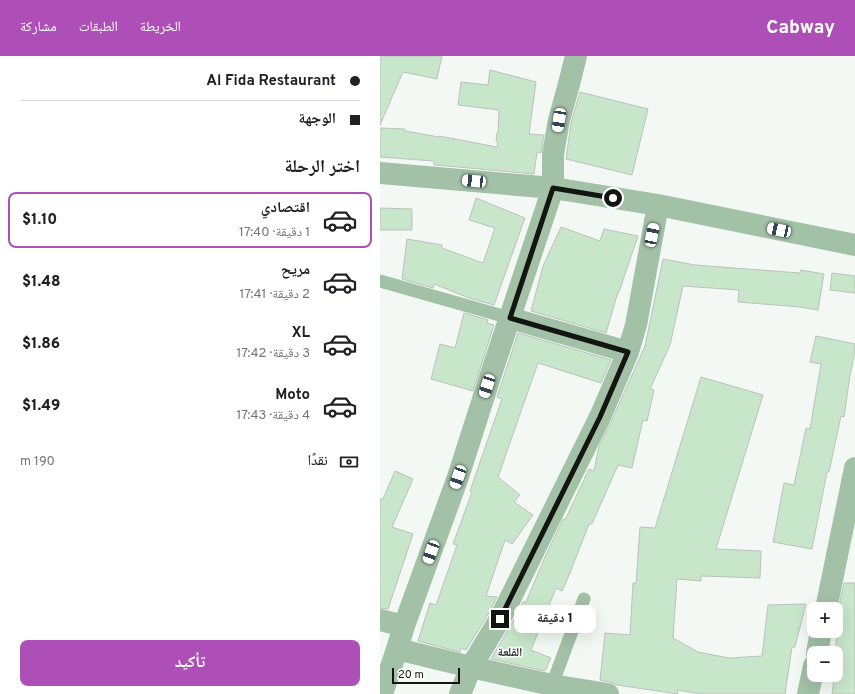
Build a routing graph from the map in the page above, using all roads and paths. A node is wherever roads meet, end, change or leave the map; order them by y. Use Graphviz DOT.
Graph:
graph roads {
  1 [pos="576,56"];
  2 [pos="380,173"];
  3 [pos="553,188"];
  4 [pos="658,205"];
  5 [pos="855,245"];
  6 [pos="380,281"];
  7 [pos="510,318"];
  8 [pos="628,352"];
  9 [pos="855,468"];
  10 [pos="584,599"];
  11 [pos="827,602"];
  12 [pos="380,620"];
  13 [pos="404,626"];
  14 [pos="397,649"];
  15 [pos="471,667"];
  16 [pos="811,682"];
  17 [pos="552,685"];
  18 [pos="382,694"];
  19 [pos="460,694"];
  20 [pos="608,694"];
  21 [pos="808,694"];
  1 -- 3 [label="street"];
  2 -- 3 [label="street"];
  3 -- 4 [label="street"];
  3 -- 7 [label="street"];
  4 -- 5 [label="street"];
  4 -- 8 [label="street"];
  6 -- 7 [label="lane"];
  7 -- 8 [label="street"];
  7 -- 13 [label="street"];
  8 -- 15 [label="street"];
  9 -- 11 [label="street"];
  10 -- 17 [label="lane"];
  12 -- 13 [label="street"];
  13 -- 14 [label="street"];
  14 -- 15 [label="street"];
  14 -- 18 [label="street"];
  15 -- 17 [label="street"];
  15 -- 19 [label="street"];
  16 -- 21 [label="street"];
  17 -- 20 [label="street"];
}
